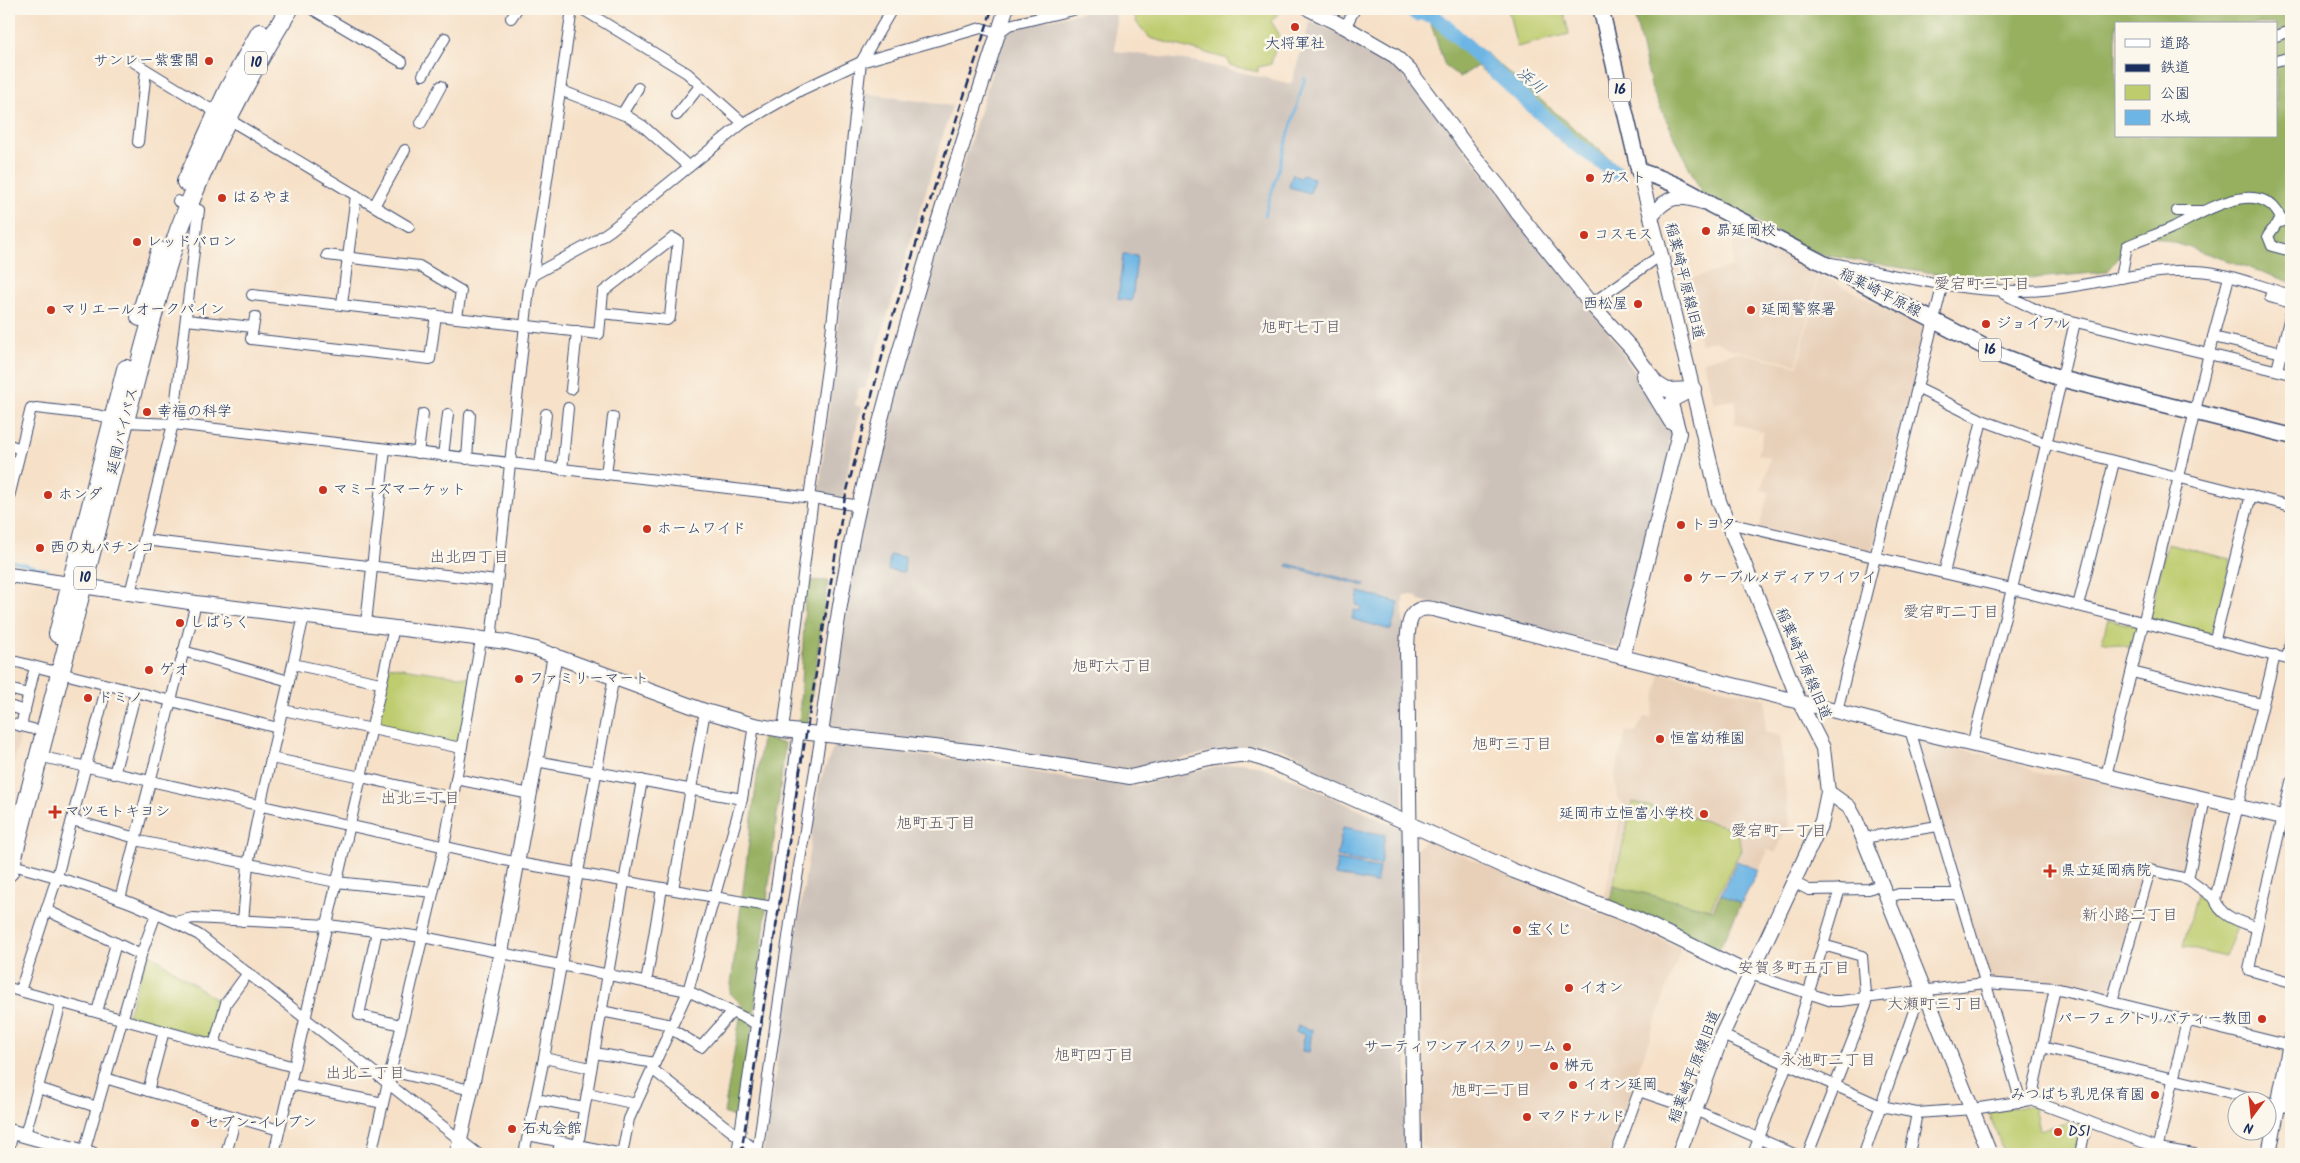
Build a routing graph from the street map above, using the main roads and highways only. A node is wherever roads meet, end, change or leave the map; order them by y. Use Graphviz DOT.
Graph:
graph roads {
  1 [pos="275,9"];
  2 [pos="289,9"];
  3 [pos="1601,9"];
  4 [pos="222,116"];
  5 [pos="2291,436"];
  6 [pos="47,670"];
  7 [pos="9,823"];
  8 [pos="9,867"];
  1 -- 4 [label="highway, 延岡バイパス / 10"];
  2 -- 4 [label="highway, 延岡バイパス / 10"];
  3 -- 5 [label="main road, 稲葉崎平原線 / 16"];
  4 -- 6 [label="highway, 延岡バイパス / 10"];
  6 -- 7 [label="highway, 延岡バイパス / 10"];
  6 -- 8 [label="highway, 延岡バイパス / 10"];
}
